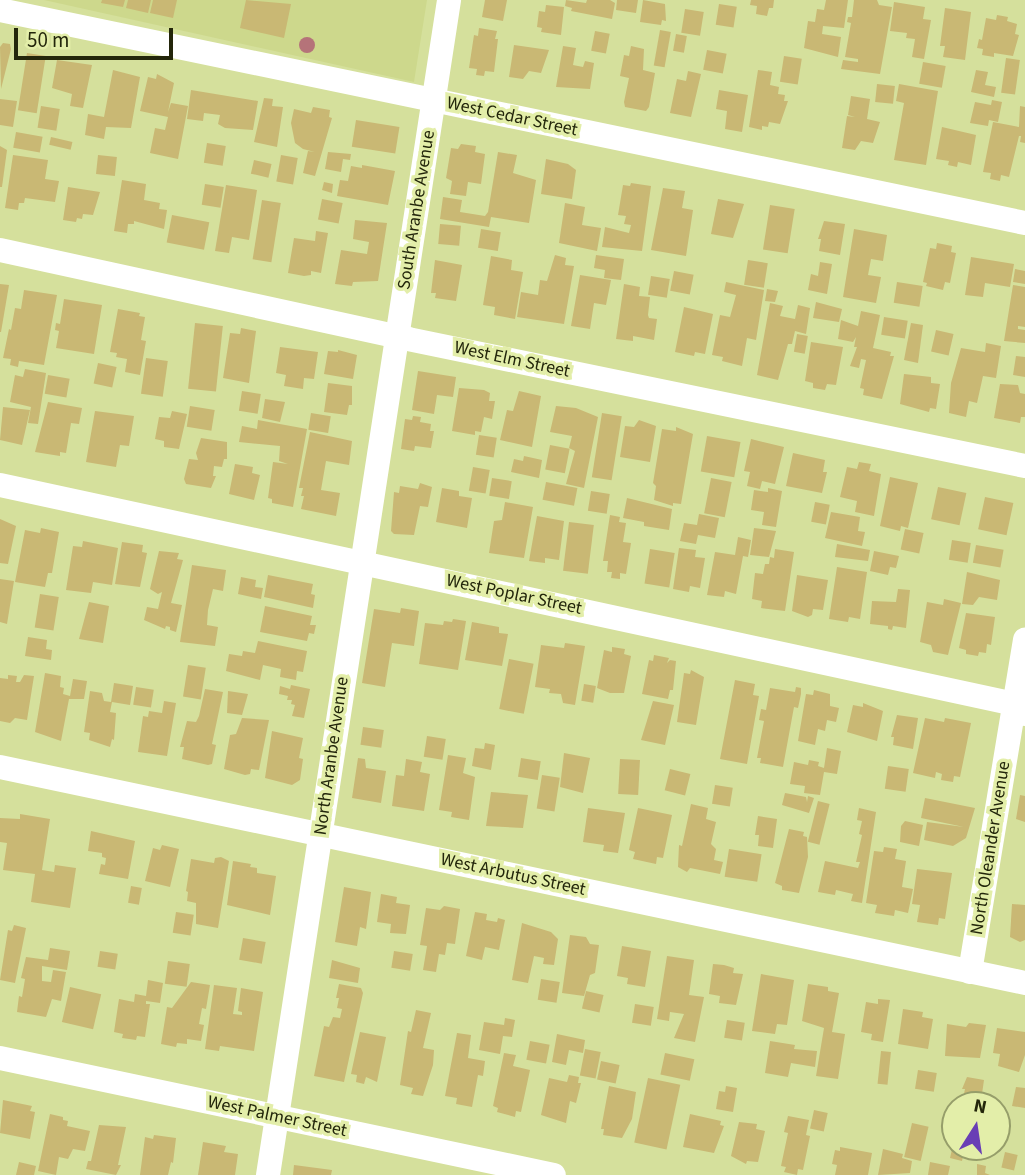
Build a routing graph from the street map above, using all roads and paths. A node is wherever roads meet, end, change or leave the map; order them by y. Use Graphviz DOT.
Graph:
graph roads {
  1 [pos="449,0"];
  2 [pos="0,10"];
  3 [pos="434,100"];
  4 [pos="1025,223"];
  5 [pos="0,250"];
  6 [pos="397,337"];
  7 [pos="1025,466"];
  8 [pos="0,485"];
  9 [pos="360,562"];
  10 [pos="1025,640"];
  11 [pos="1020,709"];
  12 [pos="0,767"];
  13 [pos="321,834"];
  14 [pos="970,972"];
  15 [pos="1025,984"];
  16 [pos="0,1058"];
  17 [pos="278,1117"];
  18 [pos="268,1175"];
  19 [pos="554,1175"];
  1 -- 3 [label="street, South Aranbe Avenue"];
  2 -- 3 [label="street, West Cedar Street"];
  3 -- 4 [label="street, West Cedar Street"];
  3 -- 6 [label="street, South Aranbe Avenue"];
  5 -- 6 [label="street, West Elm Street"];
  6 -- 7 [label="street, West Elm Street"];
  6 -- 9 [label="street, North Aranbe Avenue"];
  8 -- 9 [label="street, West Poplar Street"];
  9 -- 11 [label="street, West Poplar Street"];
  9 -- 13 [label="street, North Aranbe Avenue"];
  10 -- 11 [label="street, North Oleander Avenue"];
  11 -- 14 [label="street, North Oleander Avenue"];
  12 -- 13 [label="street, West Arbutus Street"];
  13 -- 14 [label="street, West Arbutus Street"];
  13 -- 17 [label="street, North Aranbe Avenue"];
  14 -- 15 [label="street, West Arbutus Street"];
  16 -- 17 [label="street, West Palmer Street"];
  17 -- 18 [label="street, North Aranbe Avenue"];
  17 -- 19 [label="street, West Palmer Street"];
}
